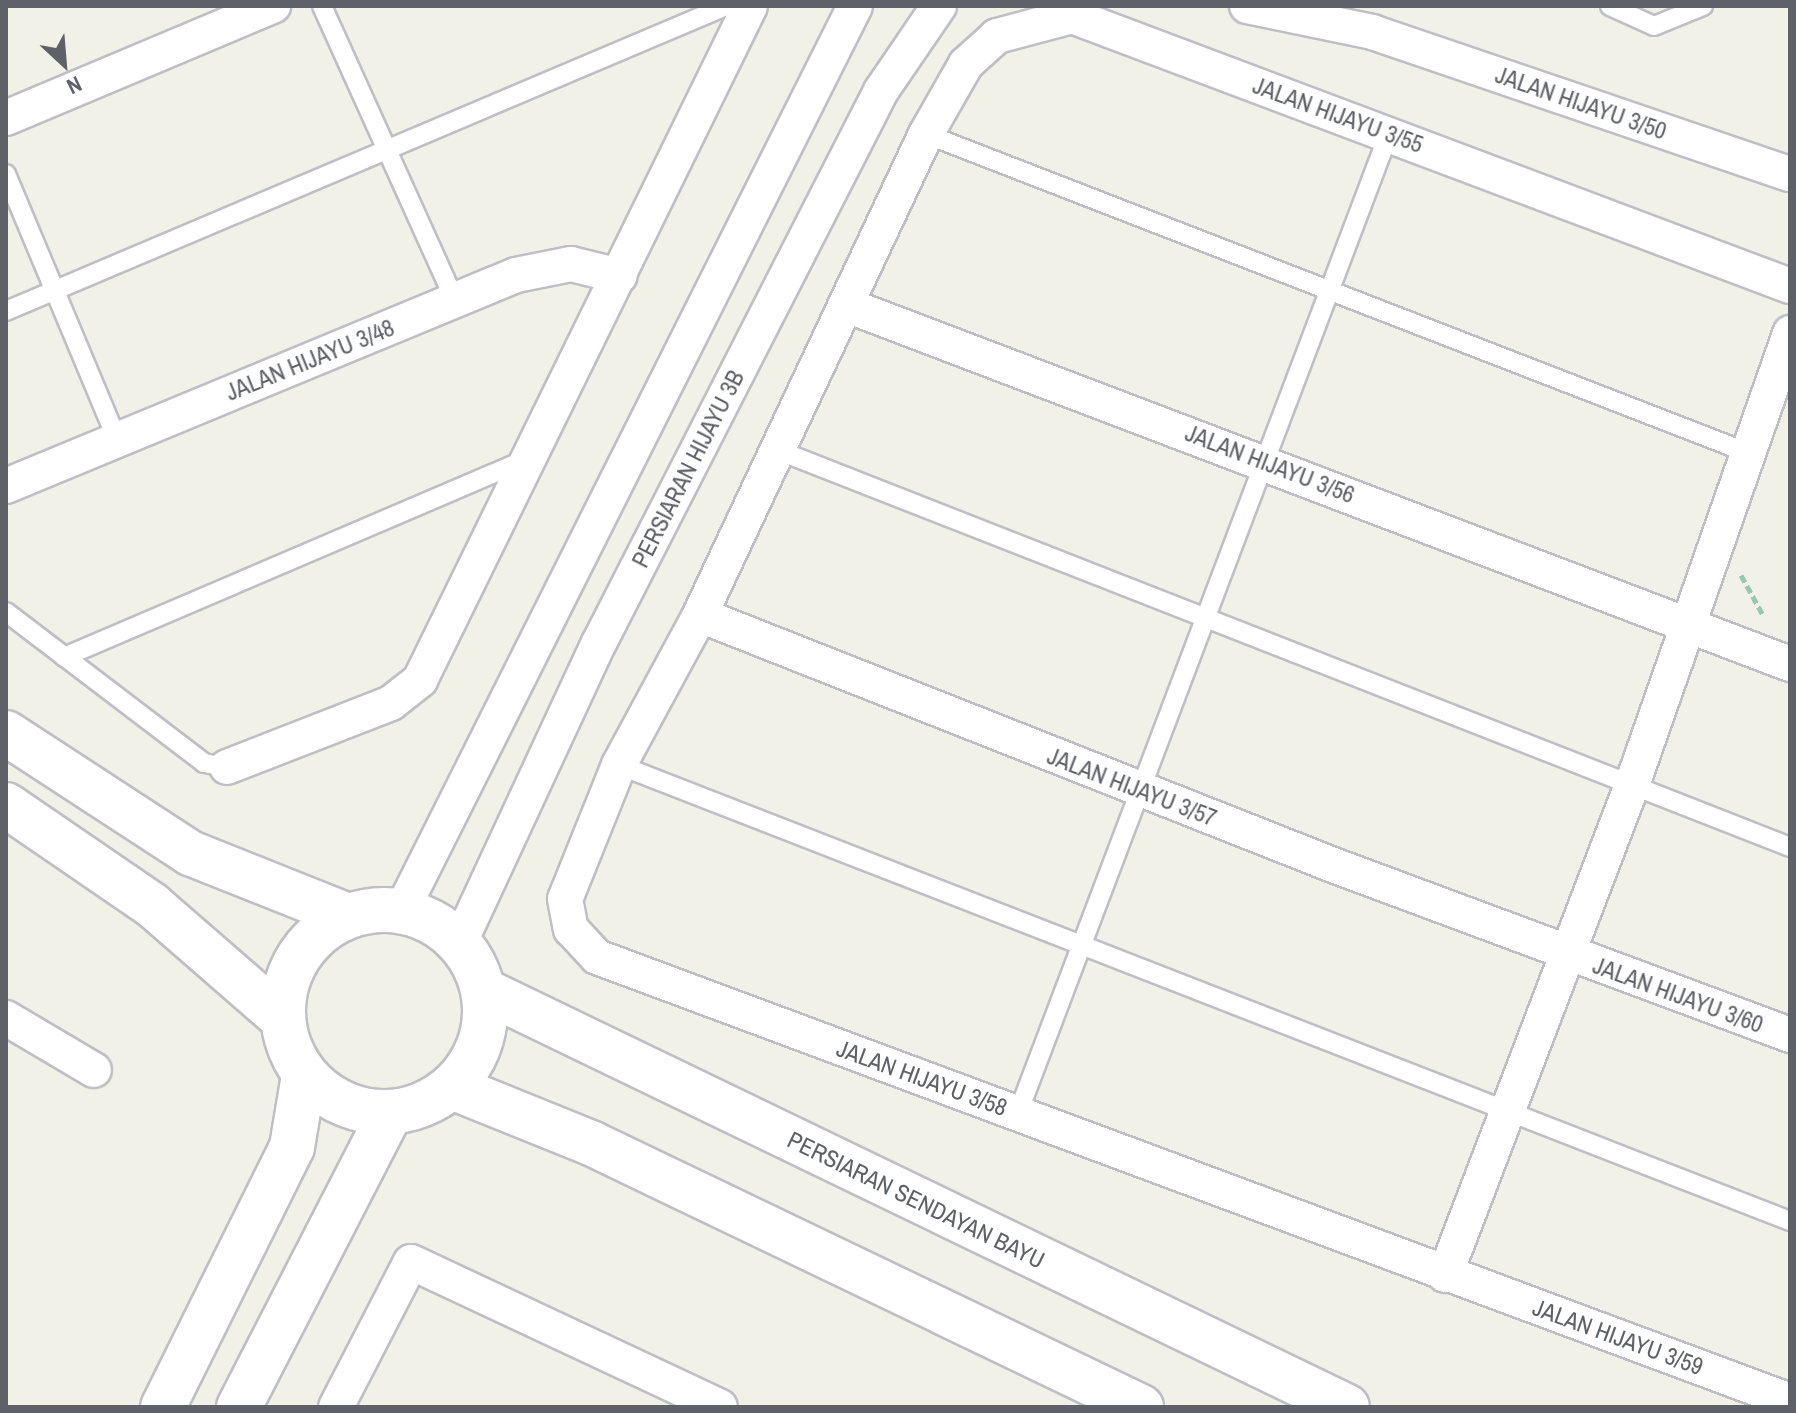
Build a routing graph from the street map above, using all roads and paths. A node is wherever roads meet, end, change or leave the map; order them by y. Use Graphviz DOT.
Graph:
graph roads {
  1 [pos="273,6"];
  2 [pos="322,6"];
  3 [pos="726,6"];
  4 [pos="750,6"];
  5 [pos="855,6"];
  6 [pos="939,6"];
  7 [pos="1247,6"];
  8 [pos="1326,6"];
  9 [pos="1610,6"];
  10 [pos="1703,6"];
  11 [pos="1372,32"];
  12 [pos="6,118"];
  13 [pos="1389,133"];
  14 [pos="926,134"];
  15 [pos="387,150"];
  16 [pos="6,174"];
  17 [pos="1790,174"];
  18 [pos="620,276"];
  19 [pos="1790,286"];
  20 [pos="1326,289"];
  21 [pos="55,291"];
  22 [pos="455,300"];
  23 [pos="849,306"];
  24 [pos="6,311"];
  25 [pos="1790,333"];
  26 [pos="117,440"];
  27 [pos="775,449"];
  28 [pos="1751,454"];
  29 [pos="530,458"];
  30 [pos="1263,460"];
  31 [pos="6,486"];
  32 [pos="1746,560"];
  33 [pos="6,612"];
  34 [pos="700,615"];
  35 [pos="1775,619"];
  36 [pos="1208,621"];
  37 [pos="1688,628"];
  38 [pos="64,657"];
  39 [pos="1790,664"];
  40 [pos="6,733"];
  41 [pos="619,765"];
  42 [pos="227,767"];
  43 [pos="1632,785"];
  44 [pos="1142,792"];
  45 [pos="6,805"];
  46 [pos="1790,847"];
  47 [pos="401,912"];
  48 [pos="348,916"];
  49 [pos="1084,942"];
  50 [pos="459,944"];
  51 [pos="1566,955"];
  52 [pos="485,991"];
  53 [pos="6,1018"];
  54 [pos="282,1018"];
  55 [pos="1790,1035"];
  56 [pos="94,1070"];
  57 [pos="304,1075"];
  58 [pos="452,1087"];
  59 [pos="1507,1110"];
  60 [pos="390,1113"];
  61 [pos="1018,1113"];
  62 [pos="1790,1221"];
  63 [pos="1445,1275"];
  64 [pos="1790,1401"];
  65 [pos="163,1407"];
  66 [pos="239,1407"];
  67 [pos="336,1407"];
  68 [pos="720,1407"];
  69 [pos="1141,1407"];
  70 [pos="1347,1407"];
  1 -- 12 [label="street"];
  2 -- 15 [label="lane"];
  3 -- 15 [label="lane"];
  4 -- 18 [label="street"];
  5 -- 47 [label="street"];
  6 -- 50 [label="street, PERSIARAN HIJAYU 3B"];
  7 -- 11 [label="street"];
  8 -- 11 [label="street"];
  9 -- 10 [label="lane"];
  11 -- 17 [label="street, JALAN HIJAYU 3/50"];
  13 -- 14 [label="street, JALAN HIJAYU 3/55"];
  13 -- 19 [label="street, JALAN HIJAYU 3/55"];
  13 -- 20 [label="lane"];
  14 -- 20 [label="lane"];
  14 -- 23 [label="street, JALAN HIJAYU 3/55"];
  15 -- 21 [label="lane"];
  15 -- 22 [label="lane"];
  16 -- 21 [label="lane"];
  18 -- 22 [label="street, JALAN HIJAYU 3/48"];
  18 -- 29 [label="street"];
  20 -- 28 [label="lane"];
  20 -- 30 [label="lane"];
  21 -- 24 [label="lane"];
  21 -- 26 [label="lane"];
  22 -- 26 [label="street, JALAN HIJAYU 3/48"];
  23 -- 27 [label="street, JALAN HIJAYU 3/55"];
  23 -- 30 [label="street, JALAN HIJAYU 3/56"];
  25 -- 28 [label="street"];
  26 -- 31 [label="street, JALAN HIJAYU 3/48"];
  27 -- 34 [label="street, JALAN HIJAYU 3/58"];
  27 -- 36 [label="lane"];
  28 -- 37 [label="street"];
  29 -- 38 [label="lane"];
  29 -- 42 [label="street"];
  30 -- 36 [label="lane"];
  30 -- 37 [label="street, JALAN HIJAYU 3/56"];
  32 -- 35 [label="path"];
  33 -- 38 [label="lane"];
  34 -- 41 [label="street, JALAN HIJAYU 3/58"];
  34 -- 44 [label="street, JALAN HIJAYU 3/57"];
  36 -- 43 [label="lane"];
  36 -- 44 [label="lane"];
  37 -- 39 [label="street, JALAN HIJAYU 3/56"];
  37 -- 43 [label="street"];
  38 -- 42 [label="lane"];
  40 -- 48 [label="street"];
  41 -- 49 [label="lane"];
  41 -- 61 [label="street, JALAN HIJAYU 3/58"];
  43 -- 46 [label="lane"];
  43 -- 51 [label="street"];
  44 -- 49 [label="lane"];
  44 -- 51 [label="street, JALAN HIJAYU 3/57"];
  45 -- 54 [label="street"];
  47 -- 48 [label="street"];
  47 -- 50 [label="street"];
  48 -- 54 [label="street"];
  49 -- 59 [label="lane"];
  49 -- 61 [label="lane"];
  50 -- 52 [label="street"];
  51 -- 55 [label="street, JALAN HIJAYU 3/60"];
  51 -- 59 [label="street"];
  52 -- 58 [label="street"];
  52 -- 70 [label="street, PERSIARAN SENDAYAN BAYU"];
  53 -- 56 [label="street"];
  54 -- 57 [label="street"];
  57 -- 60 [label="street"];
  57 -- 65 [label="street"];
  58 -- 60 [label="street"];
  58 -- 69 [label="street"];
  59 -- 62 [label="lane"];
  59 -- 63 [label="street"];
  60 -- 66 [label="street"];
  61 -- 63 [label="street, JALAN HIJAYU 3/58"];
  63 -- 64 [label="street, JALAN HIJAYU 3/59"];
  67 -- 68 [label="street"];
}
